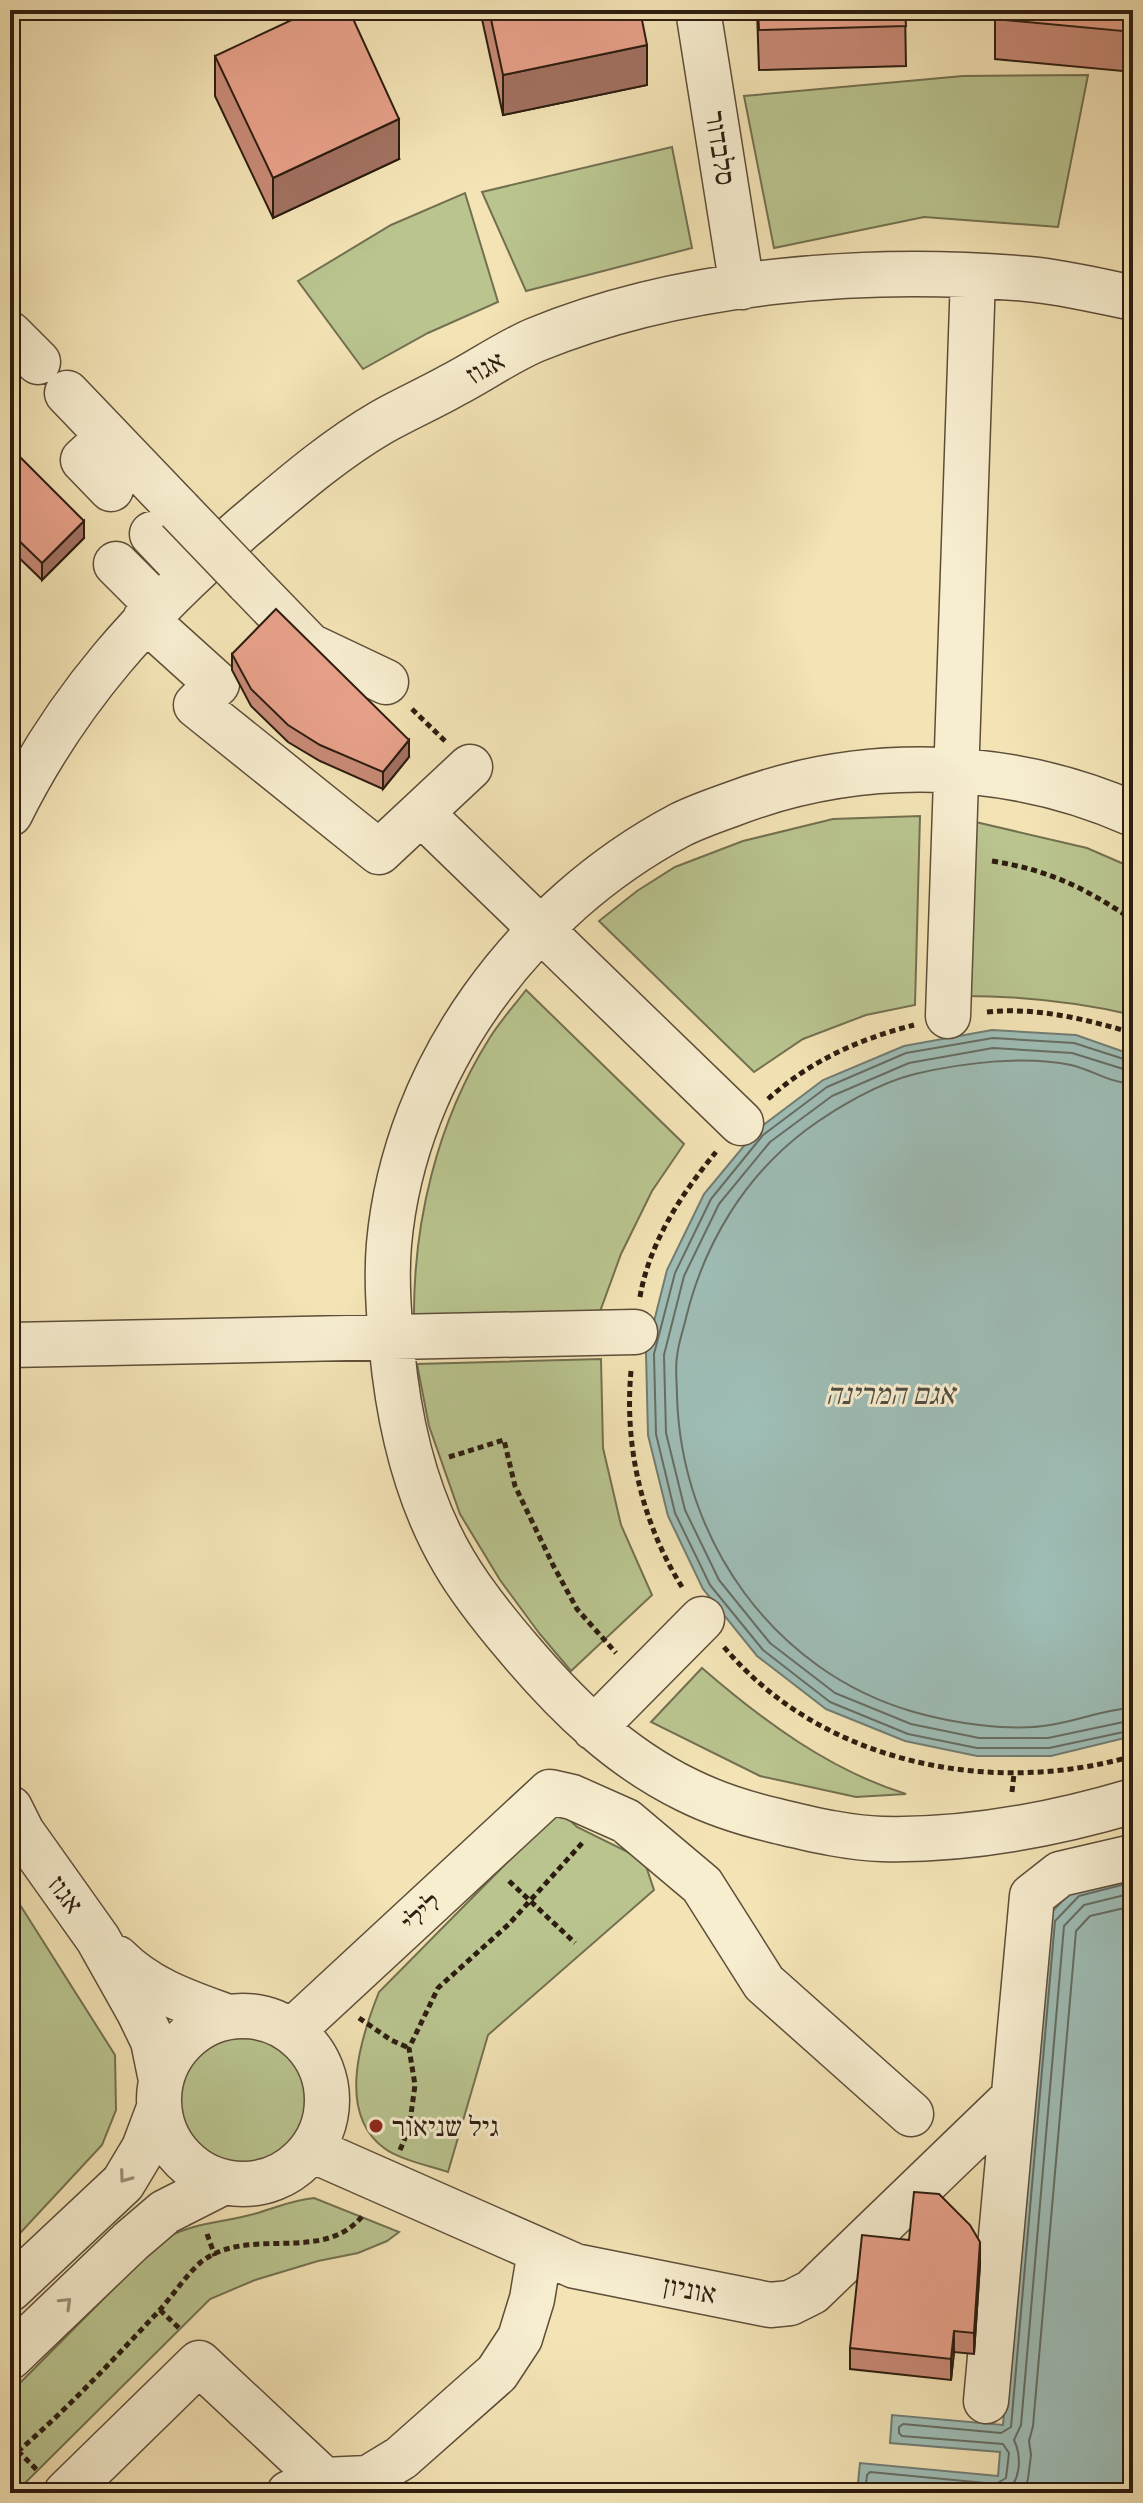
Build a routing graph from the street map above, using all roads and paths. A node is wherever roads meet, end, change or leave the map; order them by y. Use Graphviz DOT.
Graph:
graph roads {
  1 [pos="698,10"];
  2 [pos="973,276"];
  3 [pos="742,287"];
  4 [pos="1133,298"];
  5 [pos="38,363"];
  6 [pos="108,437"];
  7 [pos="111,489"];
  8 [pos="166,522"];
  9 [pos="116,564"];
  10 [pos="190,574"];
  11 [pos="151,612"];
  12 [pos="386,682"];
  13 [pos="211,690"];
  14 [pos="298,760"];
  15 [pos="470,767"];
  16 [pos="956,770"];
  17 [pos="332,787"];
  18 [pos="10,814"];
  19 [pos="1133,814"];
  20 [pos="408,825"];
  21 [pos="954,854"];
  22 [pos="1133,920"];
  23 [pos="542,930"];
  24 [pos="948,1016"];
  25 [pos="1133,1033"];
  26 [pos="741,1123"];
  27 [pos="635,1332"];
  28 [pos="391,1337"];
  29 [pos="10,1345"];
  30 [pos="413,1469"];
  31 [pos="702,1619"];
  32 [pos="641,1681"];
  33 [pos="594,1728"];
  34 [pos="1133,1756"];
  35 [pos="1133,1801"];
  36 [pos="10,1808"];
  37 [pos="482,1856"];
  38 [pos="1133,1857"];
  39 [pos="98,1939"];
  40 [pos="575,1943"];
  41 [pos="328,1997"];
  42 [pos="228,2017"];
  43 [pos="292,2031"];
  44 [pos="409,2048"];
  45 [pos="160,2094"];
  46 [pos="1013,2098"];
  47 [pos="911,2114"];
  48 [pos="312,2150"];
  49 [pos="224,2182"];
  50 [pos="540,2251"];
  51 [pos="10,2289"];
  52 [pos="10,2357"];
  53 [pos="986,2401"];
  54 [pos="18,2451"];
  55 [pos="50,2480"];
  56 [pos="306,2486"];
  1 -- 3 [label="street, סלבדור"];
  2 -- 3 [label="street, אגוז"];
  2 -- 4 [label="street, אגוז"];
  2 -- 16 [label="street"];
  3 -- 10 [label="street, אגוז"];
  5 -- 6 [label="street"];
  6 -- 7 [label="street"];
  6 -- 8 [label="street"];
  8 -- 10 [label="street"];
  8 -- 12 [label="street, bridge"];
  9 -- 11 [label="street"];
  10 -- 11 [label="street, אגוז"];
  11 -- 13 [label="street"];
  11 -- 18 [label="street, אגוז"];
  12 -- 15 [label="path"];
  13 -- 14 [label="street"];
  13 -- 20 [label="street"];
  15 -- 20 [label="street"];
  16 -- 19 [label="street"];
  16 -- 21 [label="street"];
  16 -- 23 [label="street"];
  17 -- 20 [label="street"];
  20 -- 23 [label="street"];
  21 -- 22 [label="path"];
  21 -- 24 [label="street"];
  23 -- 26 [label="street"];
  23 -- 28 [label="street"];
  24 -- 25 [label="path"];
  24 -- 26 [label="path"];
  26 -- 27 [label="path"];
  27 -- 28 [label="street"];
  27 -- 31 [label="path"];
  28 -- 29 [label="street"];
  28 -- 30 [label="street"];
  30 -- 32 [label="path"];
  30 -- 33 [label="street"];
  31 -- 32 [label="street"];
  31 -- 34 [label="path"];
  32 -- 33 [label="street"];
  33 -- 35 [label="street"];
  36 -- 39 [label="street, אגוז"];
  37 -- 40 [label="path"];
  37 -- 41 [label="street, לילי"];
  37 -- 47 [label="street, לילי"];
  38 -- 46 [label="street"];
  39 -- 42 [label="street, אגוז"];
  39 -- 45 [label="street, אגוז"];
  41 -- 43 [label="street, לילי"];
  41 -- 44 [label="path"];
  42 -- 43 [label="street"];
  42 -- 45 [label="street"];
  43 -- 48 [label="street"];
  45 -- 49 [label="street"];
  45 -- 51 [label="street, one-way"];
  46 -- 50 [label="street, אוניון"];
  46 -- 53 [label="street"];
  48 -- 49 [label="street"];
  48 -- 50 [label="street, אוניון"];
  52 -- 49 [label="street, one-way"];
  50 -- 56 [label="street"];
  54 -- 55 [label="path"];
  55 -- 56 [label="street"];
}
